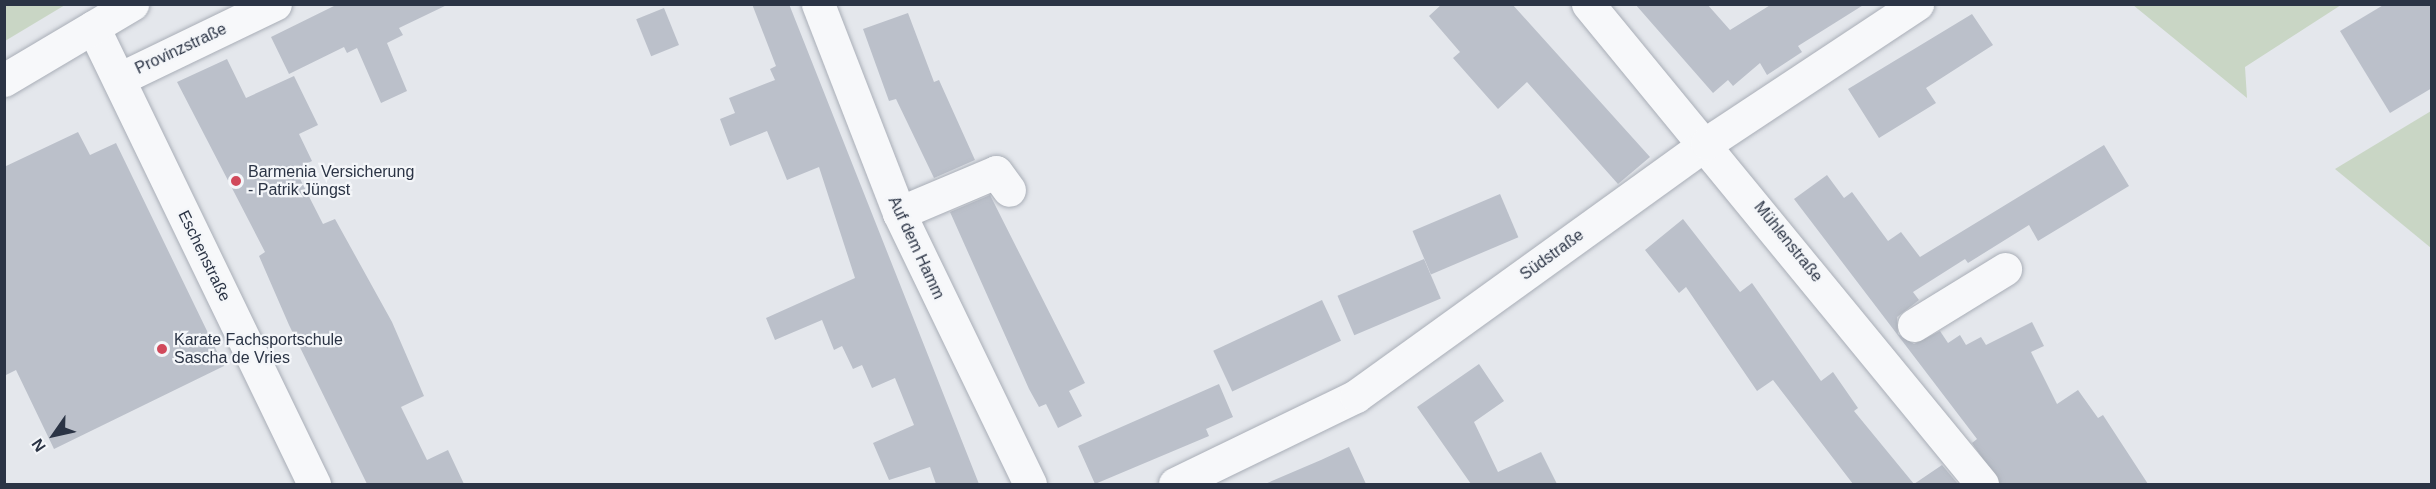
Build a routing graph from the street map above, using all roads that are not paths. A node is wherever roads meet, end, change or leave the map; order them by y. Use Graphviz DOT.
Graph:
graph roads {
  1 [pos="132,4"];
  2 [pos="275,4"];
  3 [pos="818,4"];
  4 [pos="1588,4"];
  5 [pos="1917,4"];
  6 [pos="93,27"];
  7 [pos="119,79"];
  8 [pos="4,80"];
  9 [pos="1707,143"];
  10 [pos="1009,190"];
  11 [pos="899,213"];
  12 [pos="2005,269"];
  13 [pos="1896,338"];
  14 [pos="314,484"];
  15 [pos="1030,484"];
  16 [pos="1175,484"];
  17 [pos="1982,484"];
  1 -- 6 [label="street"];
  2 -- 7 [label="street, Provinzstraße"];
  3 -- 11 [label="street, Auf dem Hamm"];
  4 -- 9 [label="street, Mühlenstraße"];
  5 -- 9 [label="street, Südstraße"];
  6 -- 7 [label="street, Eschenstraße"];
  6 -- 8 [label="street"];
  7 -- 14 [label="street, Eschenstraße"];
  9 -- 13 [label="street, Mühlenstraße"];
  9 -- 16 [label="street, Südstraße"];
  10 -- 11 [label="street"];
  11 -- 15 [label="street, Auf dem Hamm"];
  12 -- 13 [label="street"];
  13 -- 17 [label="street, Mühlenstraße"];
}
